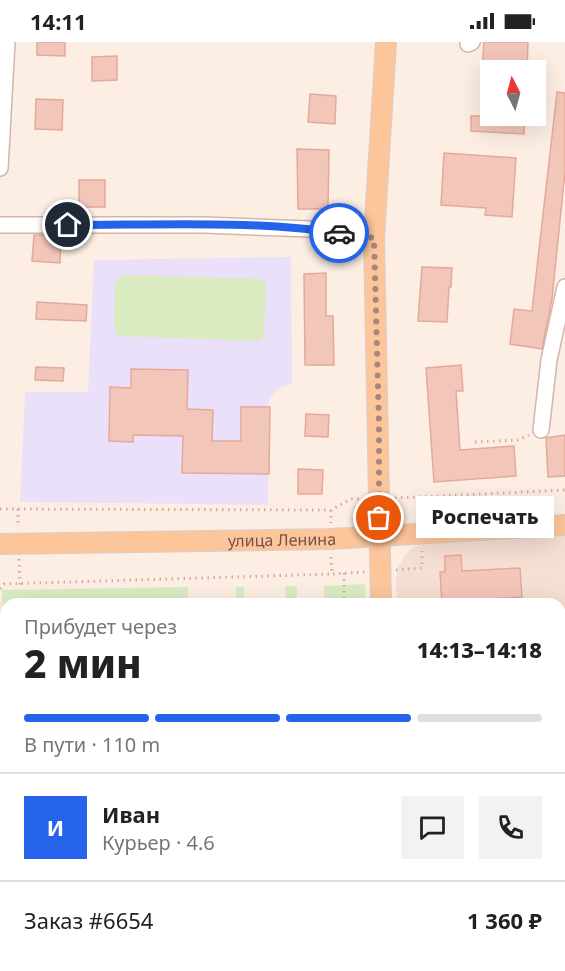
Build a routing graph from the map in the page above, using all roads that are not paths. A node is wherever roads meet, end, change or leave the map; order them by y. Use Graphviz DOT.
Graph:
graph roads {
  1 [pos="7,42"];
  2 [pos="386,42"];
  3 [pos="0,168"];
  4 [pos="0,225"];
  5 [pos="374,238"];
  6 [pos="565,286"];
  7 [pos="541,430"];
  8 [pos="565,525"];
  9 [pos="380,537"];
  10 [pos="0,544"];
  11 [pos="381,598"];
  1 -- 3 [label="street"];
  2 -- 5 [label="main road"];
  4 -- 5 [label="street"];
  5 -- 9 [label="main road"];
  6 -- 7 [label="street"];
  8 -- 9 [label="main road, улица Ленина"];
  9 -- 10 [label="main road, улица Ленина"];
  9 -- 11 [label="main road"];
}
